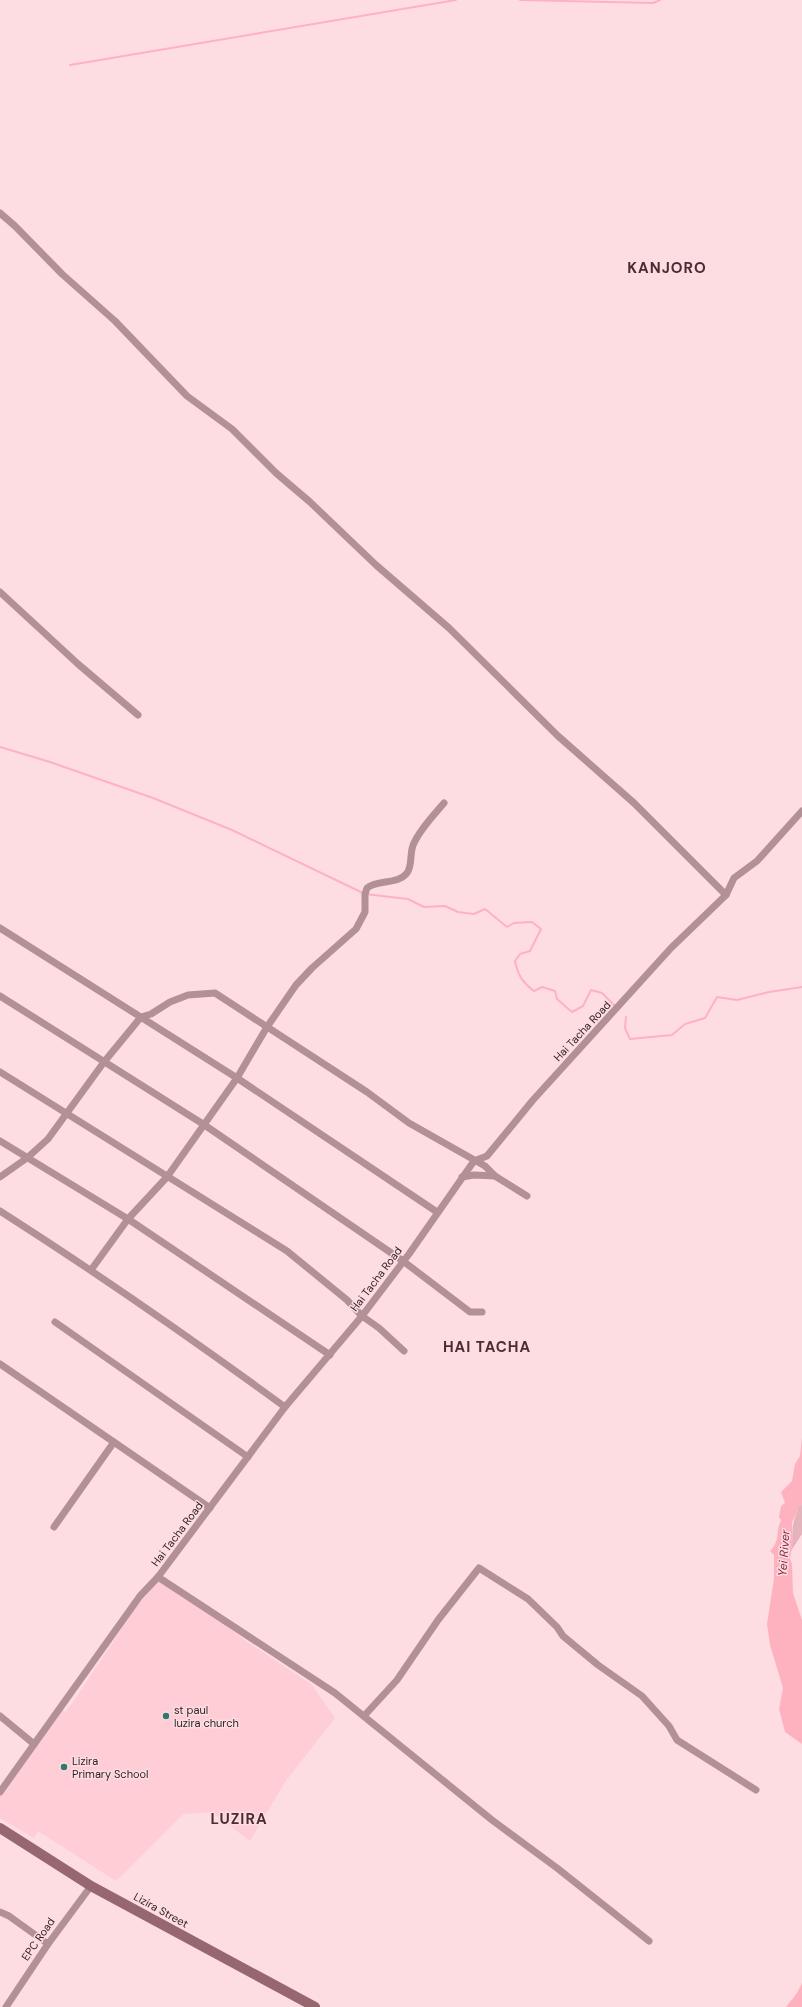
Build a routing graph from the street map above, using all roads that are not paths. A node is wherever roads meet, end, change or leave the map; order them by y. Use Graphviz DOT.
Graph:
graph roads {
  1 [pos="0,213"];
  2 [pos="0,592"];
  3 [pos="138,714"];
  4 [pos="444,803"];
  5 [pos="802,811"];
  6 [pos="726,895"];
  7 [pos="0,928"];
  8 [pos="0,996"];
  9 [pos="141,1018"];
  10 [pos="267,1028"];
  11 [pos="104,1062"];
  12 [pos="0,1072"];
  13 [pos="236,1078"];
  14 [pos="66,1114"];
  15 [pos="203,1124"];
  16 [pos="0,1141"];
  17 [pos="27,1158"];
  18 [pos="474,1161"];
  19 [pos="495,1176"];
  20 [pos="0,1177"];
  21 [pos="167,1177"];
  22 [pos="462,1177"];
  23 [pos="527,1196"];
  24 [pos="0,1211"];
  25 [pos="437,1212"];
  26 [pos="128,1219"];
  27 [pos="402,1261"];
  28 [pos="92,1270"];
  29 [pos="482,1312"];
  30 [pos="362,1316"];
  31 [pos="55,1322"];
  32 [pos="404,1351"];
  33 [pos="330,1354"];
  34 [pos="0,1364"];
  35 [pos="285,1407"];
  36 [pos="114,1442"];
  37 [pos="248,1457"];
  38 [pos="210,1508"];
  39 [pos="54,1527"];
  40 [pos="158,1577"];
  41 [pos="0,1716"];
  42 [pos="364,1716"];
  43 [pos="34,1744"];
  44 [pos="756,1790"];
  45 [pos="0,1792"];
  46 [pos="0,1828"];
  47 [pos="91,1886"];
  48 [pos="0,1912"];
  49 [pos="649,1941"];
  50 [pos="48,1944"];
  51 [pos="6,2007"];
  52 [pos="315,2007"];
  1 -- 6 [label="street"];
  2 -- 3 [label="street"];
  4 -- 10 [label="street"];
  5 -- 6 [label="street, Hai Tacha Road"];
  6 -- 18 [label="street, Hai Tacha Road"];
  7 -- 9 [label="street"];
  8 -- 11 [label="street"];
  9 -- 10 [label="street"];
  9 -- 11 [label="street"];
  9 -- 13 [label="street"];
  10 -- 13 [label="street"];
  10 -- 18 [label="street"];
  11 -- 14 [label="street"];
  11 -- 15 [label="street"];
  12 -- 14 [label="street"];
  13 -- 15 [label="street"];
  13 -- 25 [label="street"];
  14 -- 17 [label="street"];
  14 -- 21 [label="street"];
  15 -- 21 [label="street"];
  15 -- 27 [label="street"];
  16 -- 17 [label="street"];
  17 -- 20 [label="street"];
  17 -- 26 [label="street"];
  18 -- 19 [label="street"];
  18 -- 22 [label="street, Hai Tacha Road"];
  19 -- 22 [label="street"];
  19 -- 23 [label="street"];
  21 -- 26 [label="street"];
  21 -- 30 [label="street"];
  22 -- 25 [label="street, Hai Tacha Road"];
  24 -- 28 [label="street"];
  25 -- 27 [label="street, Hai Tacha Road"];
  26 -- 28 [label="street"];
  26 -- 33 [label="street"];
  27 -- 29 [label="street"];
  27 -- 30 [label="street, Hai Tacha Road"];
  28 -- 35 [label="street"];
  30 -- 32 [label="street"];
  30 -- 33 [label="street, Hai Tacha Road"];
  31 -- 37 [label="street"];
  33 -- 35 [label="street, Hai Tacha Road"];
  34 -- 36 [label="street"];
  35 -- 37 [label="street, Hai Tacha Road"];
  36 -- 38 [label="street"];
  36 -- 39 [label="street"];
  37 -- 38 [label="street, Hai Tacha Road"];
  38 -- 40 [label="street, Hai Tacha Road"];
  40 -- 42 [label="street"];
  40 -- 43 [label="street, Hai Tacha Road"];
  41 -- 43 [label="street"];
  42 -- 44 [label="street"];
  42 -- 49 [label="street"];
  43 -- 45 [label="street, Hai Tacha Road"];
  46 -- 47 [label="street, Lizira Street"];
  47 -- 50 [label="street, EPC Road"];
  47 -- 52 [label="street, Lizira Street"];
  48 -- 50 [label="street"];
  50 -- 51 [label="street, EPC Road"];
}
